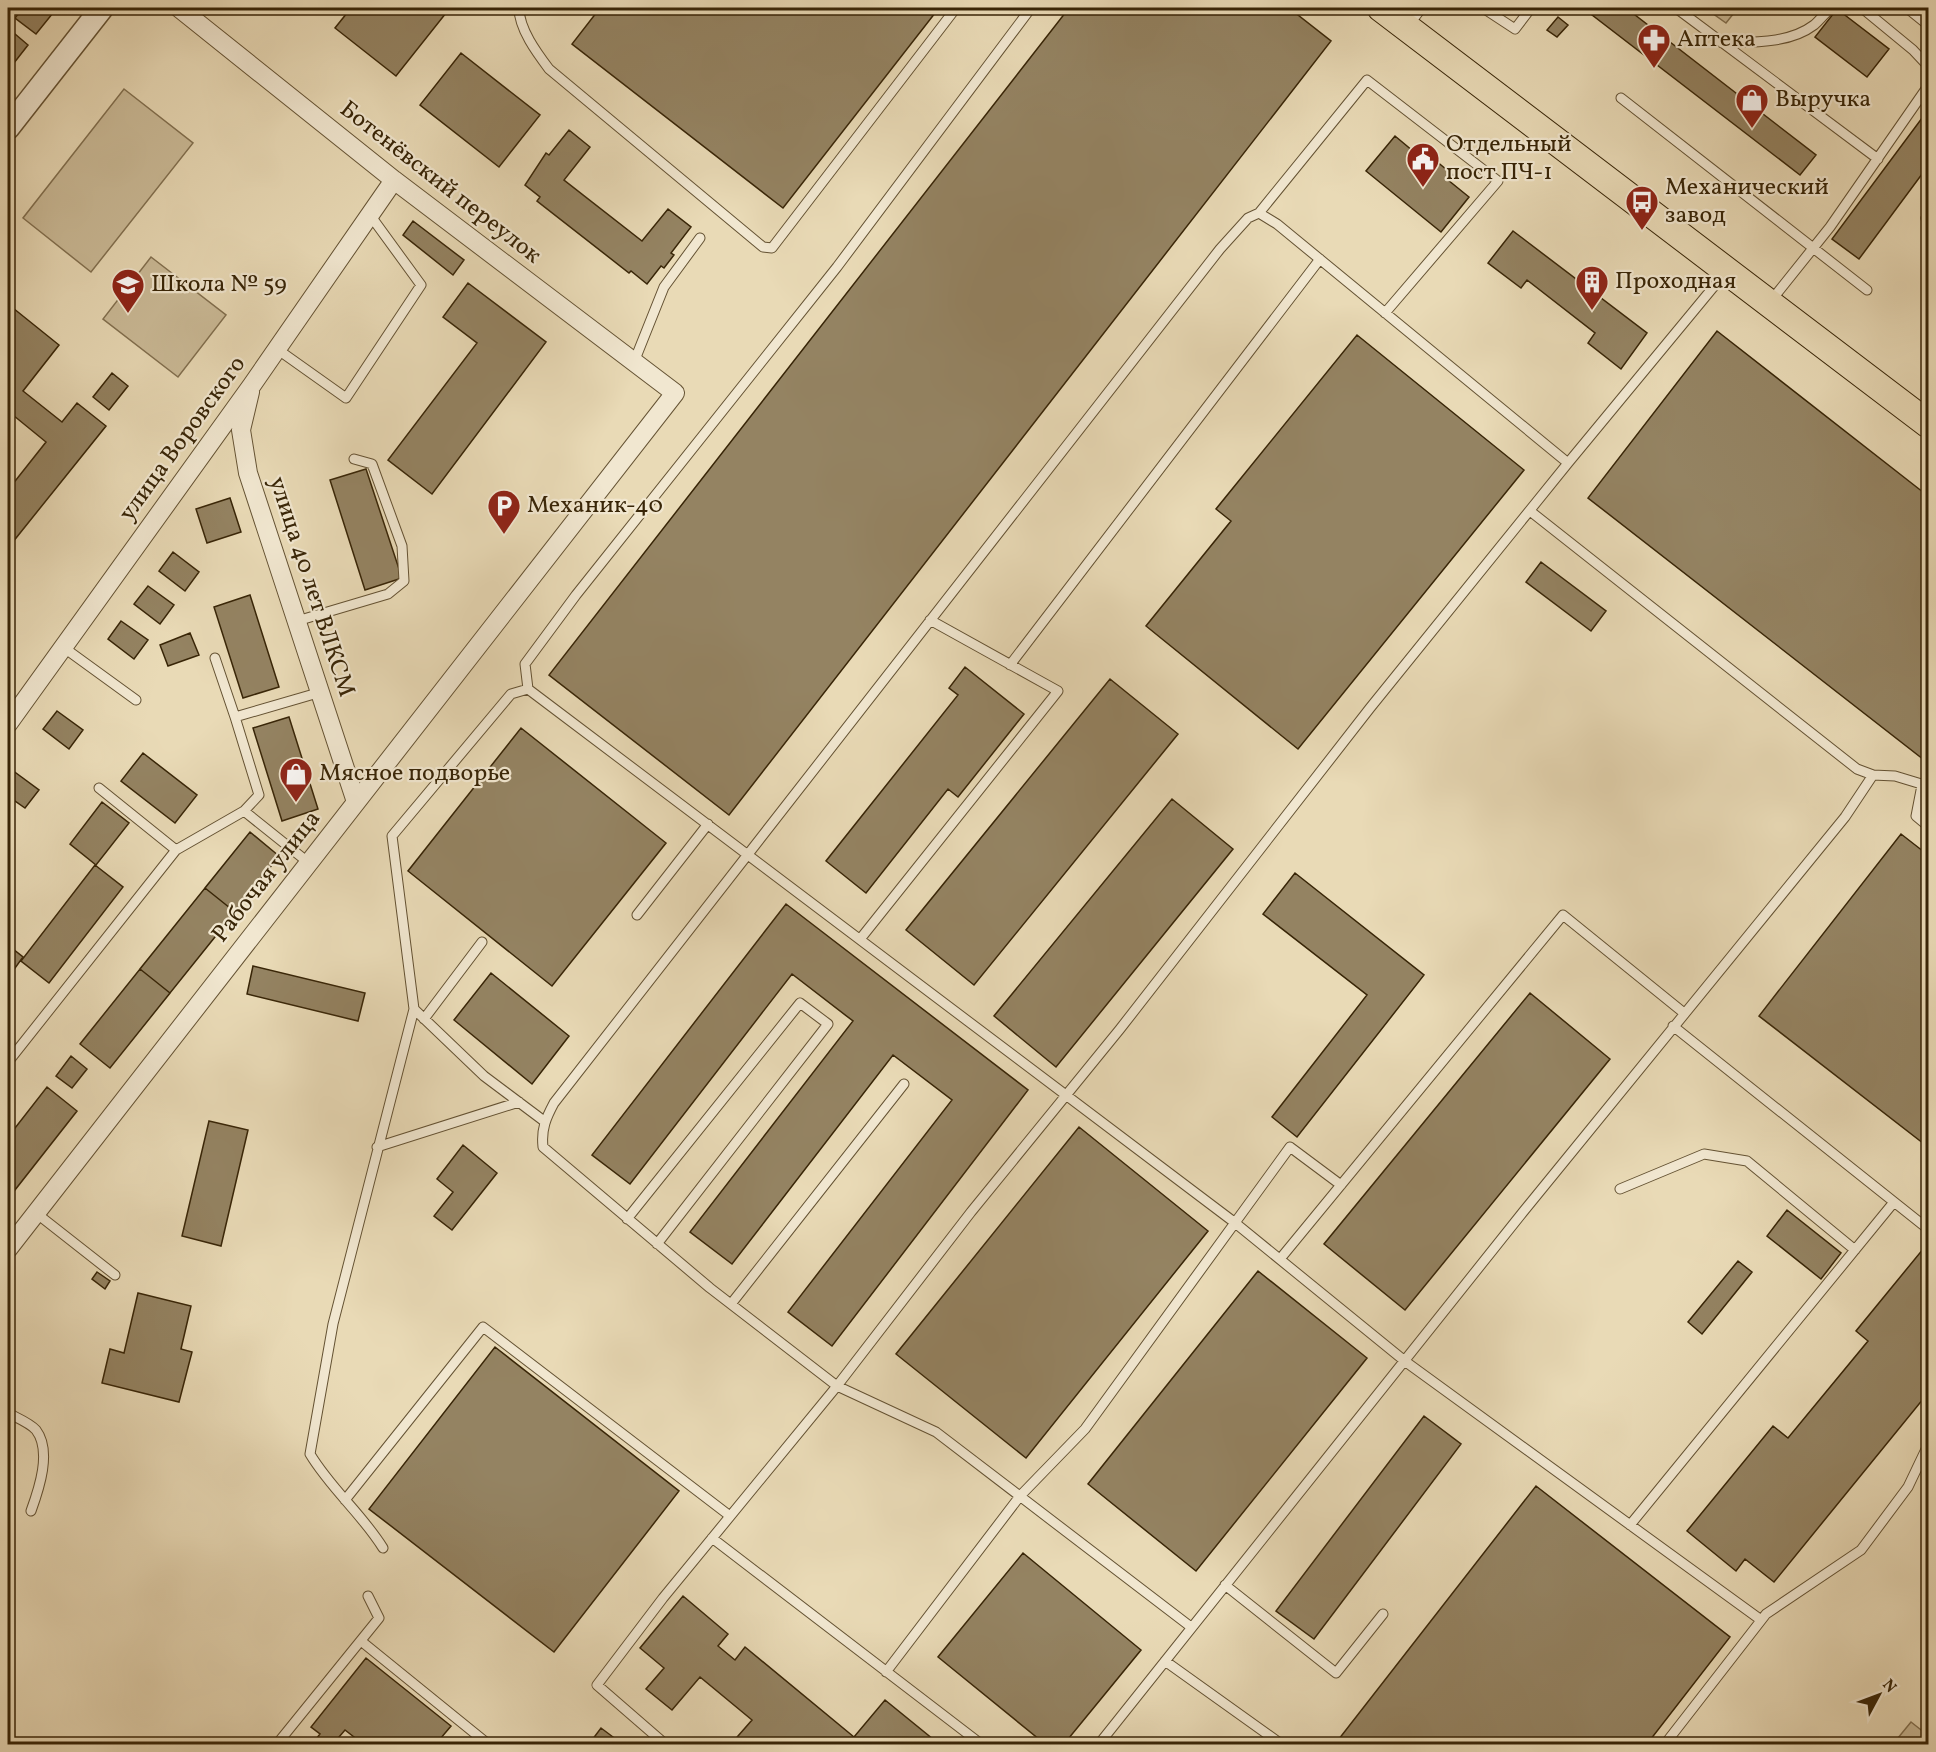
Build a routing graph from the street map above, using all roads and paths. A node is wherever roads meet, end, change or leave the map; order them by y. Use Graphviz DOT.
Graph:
graph roads {
  1 [pos="102,8"];
  2 [pos="179,8"];
  3 [pos="519,8"];
  4 [pos="956,8"];
  5 [pos="1031,8"];
  6 [pos="1381,8"];
  7 [pos="1483,8"];
  8 [pos="1531,8"];
  9 [pos="1676,8"];
  10 [pos="1831,8"];
  11 [pos="1862,8"];
  12 [pos="1907,8"];
  13 [pos="1918,11"];
  14 [pos="1410,16"];
  15 [pos="1929,25"];
  16 [pos="1722,43"];
  17 [pos="1929,66"];
  18 [pos="1929,86"];
  19 [pos="1621,98"];
  20 [pos="8,128"];
  21 [pos="1878,159"];
  22 [pos="394,180"];
  23 [pos="1259,213"];
  24 [pos="370,215"];
  25 [pos="1929,215"];
  26 [pos="1929,220"];
  27 [pos="700,238"];
  28 [pos="1813,248"];
  29 [pos="1320,259"];
  30 [pos="1727,271"];
  31 [pos="1867,290"];
  32 [pos="1769,303"];
  33 [pos="1385,313"];
  34 [pos="277,349"];
  35 [pos="634,362"];
  36 [pos="252,385"];
  37 [pos="675,393"];
  38 [pos="1929,424"];
  39 [pos="354,459"];
  40 [pos="1568,463"];
  41 [pos="1530,511"];
  42 [pos="930,620"];
  43 [pos="297,621"];
  44 [pos="63,647"];
  45 [pos="215,658"];
  46 [pos="1010,665"];
  47 [pos="528,689"];
  48 [pos="321,692"];
  49 [pos="136,700"];
  50 [pos="235,717"];
  51 [pos="8,724"];
  52 [pos="1873,776"];
  53 [pos="1925,785"];
  54 [pos="99,789"];
  55 [pos="356,802"];
  56 [pos="244,812"];
  57 [pos="708,824"];
  58 [pos="1929,826"];
  59 [pos="176,850"];
  60 [pos="748,854"];
  61 [pos="309,863"];
  62 [pos="637,915"];
  63 [pos="861,938"];
  64 [pos="482,942"];
  65 [pos="414,1009"];
  66 [pos="1684,1013"];
  67 [pos="424,1019"];
  68 [pos="1673,1026"];
  69 [pos="8,1062"];
  70 [pos="904,1084"];
  71 [pos="1066,1096"];
  72 [pos="519,1102"];
  73 [pos="544,1121"];
  74 [pos="377,1147"];
  75 [pos="1341,1185"];
  76 [pos="1620,1189"];
  77 [pos="1894,1202"];
  78 [pos="36,1213"];
  79 [pos="627,1219"];
  80 [pos="1234,1222"];
  81 [pos="1929,1229"];
  82 [pos="657,1244"];
  83 [pos="8,1249"];
  84 [pos="1855,1250"];
  85 [pos="1280,1259"];
  86 [pos="115,1275"];
  87 [pos="731,1304"];
  88 [pos="1406,1362"];
  89 [pos="837,1386"];
  90 [pos="8,1413"];
  91 [pos="1929,1445"];
  92 [pos="1020,1496"];
  93 [pos="345,1500"];
  94 [pos="31,1511"];
  95 [pos="730,1516"];
  96 [pos="1630,1525"];
  97 [pos="712,1538"];
  98 [pos="383,1548"];
  99 [pos="1225,1585"];
  100 [pos="368,1596"];
  101 [pos="1383,1614"];
  102 [pos="1761,1620"];
  103 [pos="1191,1627"];
  104 [pos="361,1641"];
  105 [pos="1165,1660"];
  106 [pos="886,1672"];
  107 [pos="277,1744"];
  108 [pos="488,1744"];
  109 [pos="665,1744"];
  110 [pos="981,1744"];
  111 [pos="1099,1744"];
  112 [pos="1281,1744"];
  113 [pos="1665,1744"];
  1 -- 20 [label="street"];
  2 -- 22 [label="street, Ботенёвский переулок"];
  3 -- 4 [label="lane"];
  5 -- 47 [label="lane"];
  6 -- 14 [label="main road"];
  7 -- 8 [label="lane"];
  9 -- 16 [label="lane"];
  10 -- 16 [label="lane"];
  11 -- 17 [label="lane"];
  12 -- 13 [label="lane"];
  13 -- 15 [label="lane"];
  14 -- 30 [label="main road"];
  16 -- 21 [label="lane"];
  18 -- 21 [label="lane"];
  19 -- 28 [label="lane"];
  21 -- 28 [label="lane"];
  22 -- 24 [label="street, улица Воровского"];
  22 -- 35 [label="street, Ботенёвский переулок"];
  23 -- 29 [label="lane"];
  23 -- 33 [label="lane"];
  23 -- 42 [label="lane"];
  24 -- 34 [label="street, улица Воровского"];
  24 -- 34 [label="lane"];
  25 -- 26 [label="lane"];
  27 -- 35 [label="lane"];
  28 -- 31 [label="lane"];
  28 -- 32 [label="lane"];
  29 -- 33 [label="lane"];
  29 -- 46 [label="lane"];
  30 -- 32 [label="main road"];
  30 -- 40 [label="lane"];
  32 -- 38 [label="main road"];
  33 -- 40 [label="lane"];
  34 -- 36 [label="street, улица Воровского"];
  35 -- 37 [label="street, Ботенёвский переулок"];
  36 -- 43 [label="street, улица 40 лет ВЛКСМ"];
  36 -- 44 [label="street, улица Воровского"];
  37 -- 55 [label="street, Рабочая улица"];
  39 -- 43 [label="lane"];
  40 -- 41 [label="lane"];
  41 -- 52 [label="lane"];
  41 -- 71 [label="lane"];
  42 -- 46 [label="lane"];
  42 -- 60 [label="lane"];
  43 -- 48 [label="street, улица 40 лет ВЛКСМ"];
  44 -- 49 [label="lane"];
  44 -- 51 [label="street, улица Воровского"];
  45 -- 50 [label="lane"];
  46 -- 63 [label="lane"];
  47 -- 57 [label="lane"];
  47 -- 65 [label="lane"];
  48 -- 50 [label="lane"];
  48 -- 55 [label="street, улица 40 лет ВЛКСМ"];
  50 -- 56 [label="lane"];
  52 -- 53 [label="lane"];
  52 -- 66 [label="lane"];
  53 -- 58 [label="lane"];
  54 -- 59 [label="lane"];
  55 -- 61 [label="street, Рабочая улица"];
  56 -- 59 [label="lane"];
  56 -- 61 [label="lane"];
  57 -- 60 [label="lane"];
  57 -- 62 [label="lane"];
  59 -- 69 [label="lane"];
  60 -- 63 [label="lane"];
  60 -- 73 [label="lane"];
  61 -- 78 [label="street, Рабочая улица"];
  63 -- 71 [label="lane"];
  64 -- 67 [label="lane"];
  65 -- 67 [label="lane"];
  65 -- 74 [label="lane"];
  66 -- 68 [label="lane"];
  66 -- 75 [label="lane"];
  67 -- 72 [label="lane"];
  68 -- 77 [label="lane"];
  68 -- 88 [label="lane"];
  70 -- 87 [label="lane"];
  71 -- 80 [label="lane"];
  71 -- 89 [label="lane"];
  72 -- 73 [label="lane"];
  72 -- 74 [label="lane"];
  73 -- 79 [label="lane"];
  74 -- 93 [label="lane"];
  75 -- 80 [label="lane"];
  75 -- 85 [label="lane"];
  76 -- 84 [label="lane"];
  77 -- 81 [label="lane"];
  77 -- 84 [label="lane"];
  78 -- 83 [label="street, Рабочая улица"];
  78 -- 86 [label="lane"];
  79 -- 82 [label="lane"];
  79 -- 82 [label="lane"];
  80 -- 85 [label="lane"];
  80 -- 92 [label="lane"];
  82 -- 87 [label="lane"];
  84 -- 96 [label="lane"];
  85 -- 88 [label="lane"];
  87 -- 89 [label="lane"];
  88 -- 96 [label="lane"];
  88 -- 99 [label="lane"];
  89 -- 92 [label="lane"];
  89 -- 95 [label="lane"];
  90 -- 94 [label="lane"];
  91 -- 102 [label="lane"];
  92 -- 103 [label="lane"];
  92 -- 106 [label="lane"];
  93 -- 95 [label="lane"];
  93 -- 98 [label="lane"];
  95 -- 97 [label="lane"];
  96 -- 102 [label="lane"];
  97 -- 106 [label="lane"];
  97 -- 109 [label="lane"];
  99 -- 101 [label="lane"];
  99 -- 103 [label="lane"];
  100 -- 104 [label="lane"];
  102 -- 113 [label="lane"];
  103 -- 105 [label="lane"];
  104 -- 107 [label="lane"];
  104 -- 108 [label="lane"];
  105 -- 111 [label="lane"];
  105 -- 112 [label="lane"];
  106 -- 110 [label="lane"];
}
